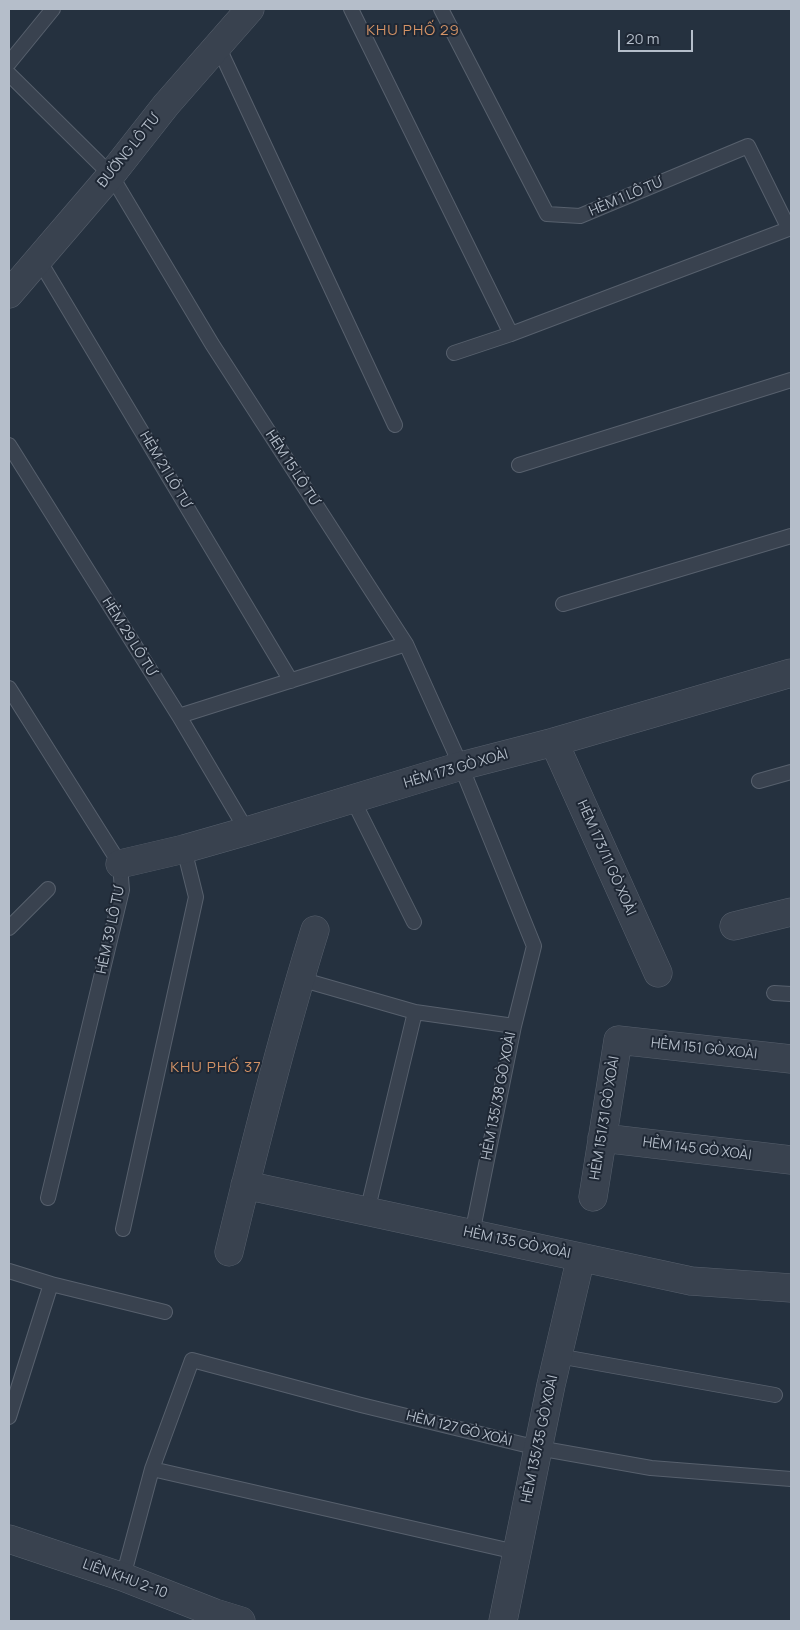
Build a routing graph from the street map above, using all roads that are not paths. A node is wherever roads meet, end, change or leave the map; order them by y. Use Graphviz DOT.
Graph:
graph roads {
  1 [pos="53,9"];
  2 [pos="250,9"];
  3 [pos="351,9"];
  4 [pos="441,9"];
  5 [pos="218,46"];
  6 [pos="9,63"];
  7 [pos="9,74"];
  8 [pos="111,175"];
  9 [pos="790,228"];
  10 [pos="39,260"];
  11 [pos="9,294"];
  12 [pos="511,334"];
  13 [pos="454,353"];
  14 [pos="791,380"];
  15 [pos="395,424"];
  16 [pos="9,445"];
  17 [pos="519,465"];
  18 [pos="791,536"];
  19 [pos="563,604"];
  20 [pos="406,644"];
  21 [pos="791,673"];
  22 [pos="291,681"];
  23 [pos="9,688"];
  24 [pos="179,716"];
  25 [pos="554,742"];
  26 [pos="461,766"];
  27 [pos="791,772"];
  28 [pos="759,781"];
  29 [pos="353,800"];
  30 [pos="247,832"];
  31 [pos="184,849"];
  32 [pos="120,864"];
  33 [pos="48,889"];
  34 [pos="791,912"];
  35 [pos="414,922"];
  36 [pos="10,924"];
  37 [pos="734,926"];
  38 [pos="315,930"];
  39 [pos="658,973"];
  40 [pos="300,979"];
  41 [pos="774,993"];
  42 [pos="791,994"];
  43 [pos="415,1012"];
  44 [pos="514,1026"];
  45 [pos="618,1040"];
  46 [pos="791,1059"];
  47 [pos="602,1138"];
  48 [pos="791,1160"];
  49 [pos="245,1184"];
  50 [pos="593,1197"];
  51 [pos="48,1198"];
  52 [pos="367,1212"];
  53 [pos="123,1230"];
  54 [pos="472,1234"];
  55 [pos="229,1252"];
  56 [pos="581,1257"];
  57 [pos="9,1271"];
  58 [pos="51,1284"];
  59 [pos="791,1288"];
  60 [pos="165,1312"];
  61 [pos="558,1356"];
  62 [pos="775,1395"];
  63 [pos="9,1417"];
  64 [pos="538,1448"];
  65 [pos="152,1470"];
  66 [pos="791,1480"];
  67 [pos="9,1539"];
  68 [pos="516,1552"];
  69 [pos="122,1577"];
  70 [pos="242,1621"];
  71 [pos="503,1621"];
  1 -- 6 [label="lane"];
  2 -- 5 [label="street, ĐƯỜNG LÔ TƯ"];
  3 -- 12 [label="lane"];
  4 -- 9 [label="lane, HẺM 1 LÔ TƯ"];
  5 -- 8 [label="street, ĐƯỜNG LÔ TƯ"];
  5 -- 15 [label="lane"];
  7 -- 8 [label="lane, HẺM 15 LÔ TƯ"];
  8 -- 10 [label="street, ĐƯỜNG LÔ TƯ"];
  8 -- 20 [label="lane, HẺM 15 LÔ TƯ"];
  9 -- 12 [label="lane"];
  10 -- 11 [label="street, ĐƯỜNG LÔ TƯ"];
  10 -- 22 [label="lane, HẺM 21 LÔ TƯ"];
  12 -- 13 [label="lane"];
  14 -- 17 [label="lane"];
  16 -- 24 [label="lane, HẺM 29 LÔ TƯ"];
  18 -- 19 [label="lane"];
  20 -- 22 [label="lane"];
  20 -- 26 [label="lane, HẺM 15 LÔ TƯ"];
  21 -- 25 [label="street, HẺM 173 GÒ XOÀI"];
  22 -- 24 [label="lane"];
  23 -- 32 [label="lane, HẺM 39 LÔ TƯ"];
  24 -- 30 [label="lane, HẺM 29 LÔ TƯ"];
  25 -- 26 [label="street, HẺM 173 GÒ XOÀI"];
  25 -- 39 [label="street, HẺM 173/11 GÒ XOÀI"];
  26 -- 29 [label="street, HẺM 173 GÒ XOÀI"];
  26 -- 44 [label="lane, HẺM 15 LÔ TƯ"];
  27 -- 28 [label="lane"];
  29 -- 30 [label="street, HẺM 173 GÒ XOÀI"];
  29 -- 35 [label="lane"];
  30 -- 31 [label="street, HẺM 173 GÒ XOÀI"];
  31 -- 32 [label="street, HẺM 173 GÒ XOÀI"];
  31 -- 53 [label="lane"];
  32 -- 51 [label="lane, HẺM 39 LÔ TƯ"];
  33 -- 36 [label="lane"];
  34 -- 37 [label="street"];
  38 -- 40 [label="street"];
  40 -- 43 [label="lane, HẺM 135/38 GÒ XOÀI"];
  40 -- 49 [label="street"];
  41 -- 42 [label="lane"];
  43 -- 44 [label="lane, HẺM 135/38 GÒ XOÀI"];
  43 -- 52 [label="lane"];
  44 -- 54 [label="lane, HẺM 135/38 GÒ XOÀI"];
  45 -- 46 [label="street, HẺM 151 GÒ XOÀI"];
  45 -- 47 [label="street, HẺM 151/31 GÒ XOÀI"];
  47 -- 48 [label="street, HẺM 145 GÒ XOÀI"];
  47 -- 50 [label="street, HẺM 151/31 GÒ XOÀI"];
  49 -- 52 [label="street, HẺM 135 GÒ XOÀI"];
  49 -- 55 [label="street"];
  52 -- 54 [label="street, HẺM 135 GÒ XOÀI"];
  54 -- 56 [label="street, HẺM 135 GÒ XOÀI"];
  56 -- 59 [label="street, HẺM 135 GÒ XOÀI"];
  56 -- 61 [label="street, HẺM 135/35 GÒ XOÀI"];
  57 -- 58 [label="lane"];
  58 -- 60 [label="lane"];
  58 -- 63 [label="lane"];
  61 -- 62 [label="lane"];
  61 -- 64 [label="street, HẺM 135/35 GÒ XOÀI"];
  64 -- 65 [label="lane, HẺM 127 GÒ XOÀI"];
  64 -- 66 [label="lane, HẺM 127 GÒ XOÀI"];
  64 -- 68 [label="street, HẺM 135/35 GÒ XOÀI"];
  65 -- 68 [label="lane"];
  65 -- 69 [label="lane"];
  67 -- 69 [label="street, LIÊN KHU 2-10"];
  68 -- 71 [label="street, HẺM 135/35 GÒ XOÀI"];
  69 -- 70 [label="street, LIÊN KHU 2-10"];
}
